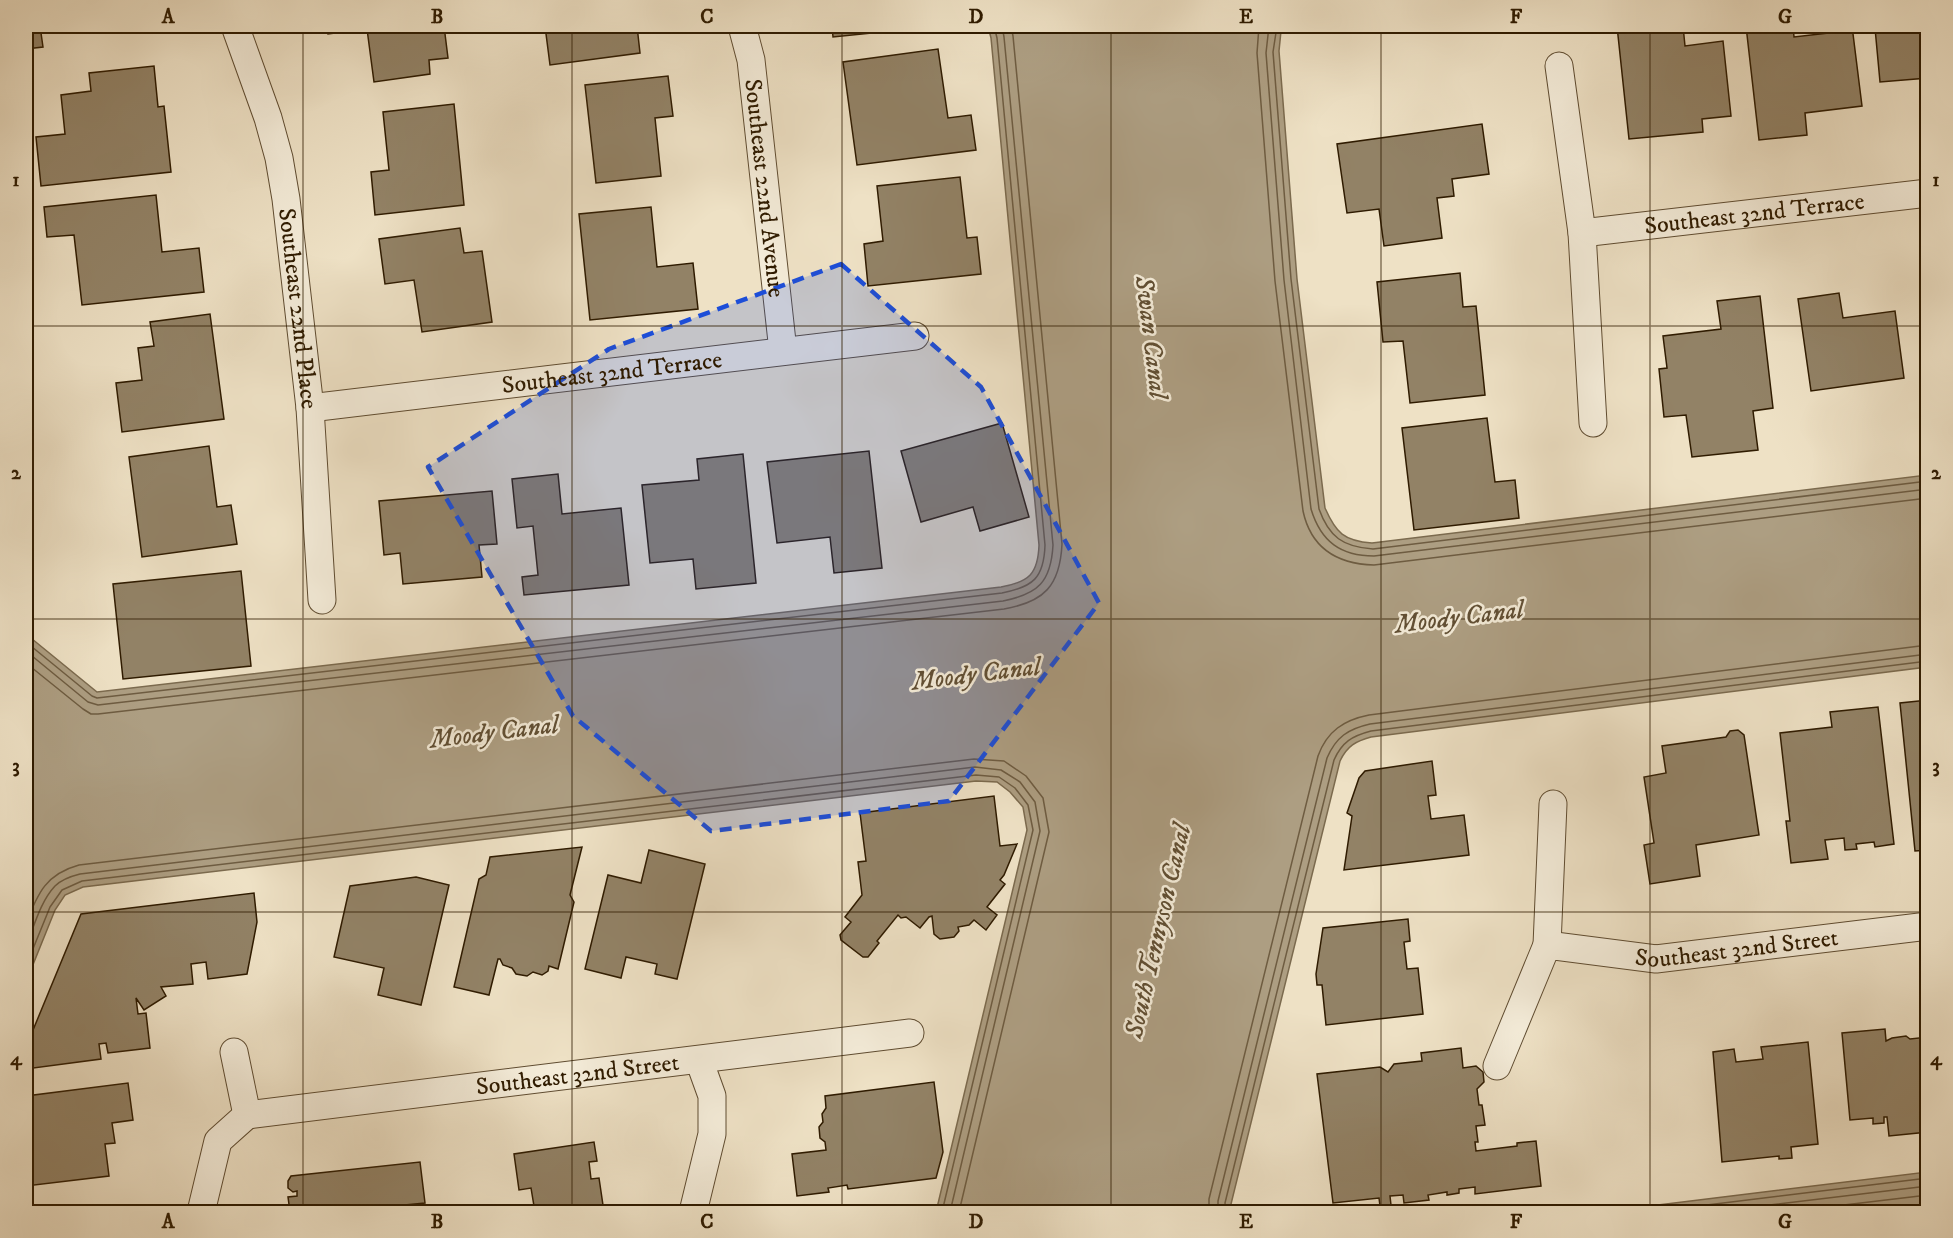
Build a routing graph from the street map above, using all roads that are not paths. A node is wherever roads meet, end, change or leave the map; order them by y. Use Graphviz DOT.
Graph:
graph roads {
  1 [pos="235,26"];
  2 [pos="742,26"];
  3 [pos="1559,66"];
  4 [pos="1928,193"];
  5 [pos="1582,233"];
  6 [pos="915,336"];
  7 [pos="783,351"];
  8 [pos="310,408"];
  9 [pos="1593,423"];
  10 [pos="322,600"];
  11 [pos="1553,804"];
  12 [pos="1928,926"];
  13 [pos="1547,945"];
  14 [pos="909,1032"];
  15 [pos="234,1052"];
  16 [pos="699,1059"];
  17 [pos="1497,1066"];
  18 [pos="247,1115"];
  19 [pos="201,1212"];
  20 [pos="693,1212"];
  1 -- 8 [label="street, Southeast 22nd Place"];
  2 -- 7 [label="street, Southeast 22nd Avenue"];
  3 -- 5 [label="street"];
  4 -- 5 [label="street, Southeast 32nd Terrace"];
  5 -- 9 [label="street"];
  6 -- 7 [label="street, Southeast 32nd Terrace"];
  7 -- 8 [label="street, Southeast 32nd Terrace"];
  8 -- 10 [label="street, Southeast 22nd Place"];
  11 -- 13 [label="street"];
  12 -- 13 [label="street, Southeast 32nd Street"];
  13 -- 17 [label="street"];
  14 -- 16 [label="street, Southeast 32nd Street"];
  15 -- 18 [label="street"];
  16 -- 18 [label="street, Southeast 32nd Street"];
  16 -- 20 [label="street"];
  18 -- 19 [label="street"];
}
